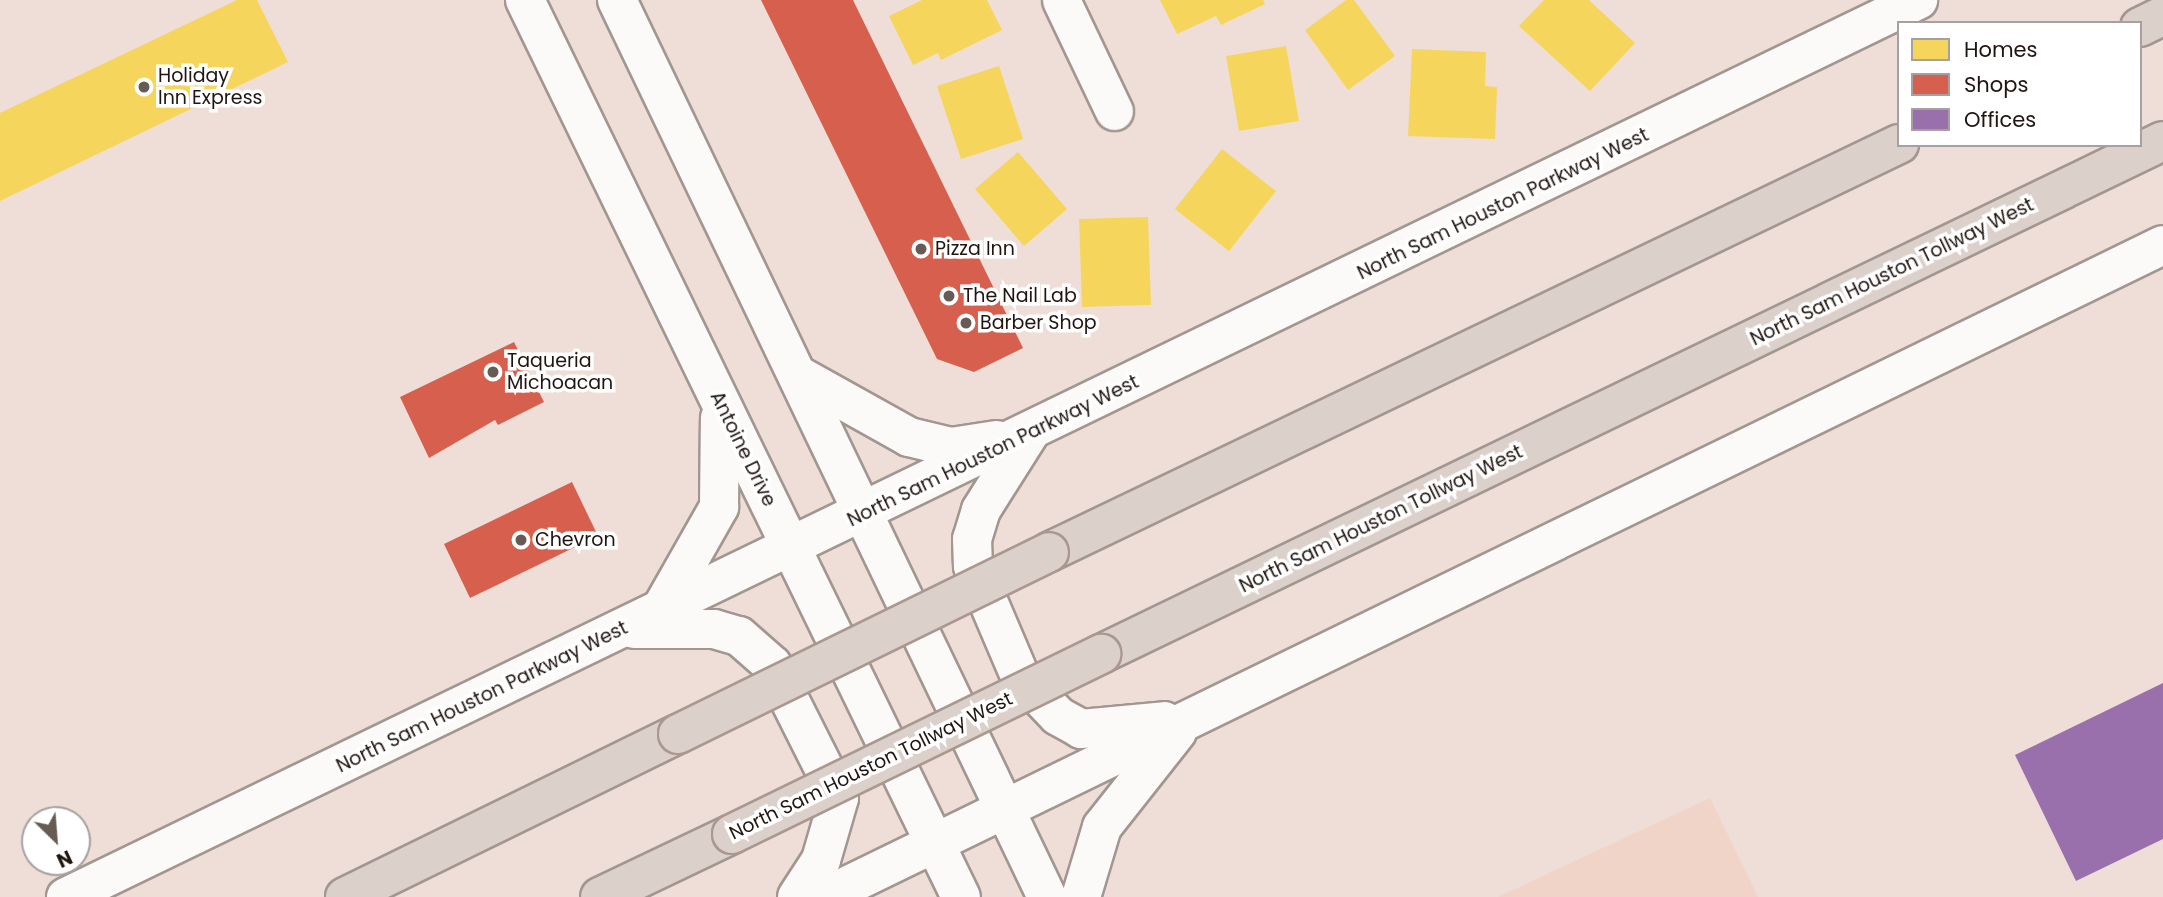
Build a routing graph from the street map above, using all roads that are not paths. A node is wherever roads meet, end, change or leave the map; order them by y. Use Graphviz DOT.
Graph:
graph roads {
  1 [pos="525,0"];
  2 [pos="617,0"];
  3 [pos="1061,0"];
  4 [pos="1917,0"];
  5 [pos="2163,16"];
  6 [pos="2142,26"];
  7 [pos="1114,111"];
  8 [pos="2163,141"];
  9 [pos="1897,145"];
  10 [pos="2163,246"];
  11 [pos="797,374"];
  12 [pos="718,398"];
  13 [pos="1029,434"];
  14 [pos="863,514"];
  15 [pos="792,548"];
  16 [pos="660,611"];
  17 [pos="622,629"];
  18 [pos="1188,719"];
  19 [pos="1005,809"];
  20 [pos="934,843"];
  21 [pos="66,897"];
  22 [pos="345,897"];
  23 [pos="600,897"];
  24 [pos="797,897"];
  25 [pos="824,897"];
  26 [pos="961,897"];
  27 [pos="1047,897"];
  28 [pos="1081,897"];
  1 -- 12 [label="main road, Antoine Drive"];
  2 -- 11 [label="main road"];
  3 -- 7 [label="street"];
  4 -- 13 [label="main road, North Sam Houston Parkway West"];
  5 -- 6 [label="highway"];
  8 -- 23 [label="highway, North Sam Houston Tollway West, bridge"];
  9 -- 22 [label="highway, bridge"];
  10 -- 18 [label="main road"];
  11 -- 13 [label="main road"];
  11 -- 14 [label="main road"];
  12 -- 15 [label="main road, Antoine Drive"];
  12 -- 16 [label="main road"];
  13 -- 14 [label="main road, North Sam Houston Parkway West"];
  13 -- 18 [label="main road"];
  14 -- 15 [label="main road, North Sam Houston Parkway West"];
  14 -- 19 [label="main road"];
  15 -- 16 [label="main road, North Sam Houston Parkway West"];
  15 -- 20 [label="main road, Antoine Drive"];
  16 -- 17 [label="main road, North Sam Houston Parkway West"];
  17 -- 21 [label="main road, North Sam Houston Parkway West"];
  17 -- 24 [label="main road"];
  18 -- 19 [label="main road"];
  18 -- 28 [label="main road"];
  19 -- 20 [label="main road"];
  19 -- 27 [label="main road"];
  20 -- 25 [label="main road"];
  20 -- 26 [label="main road, Antoine Drive"];
}
